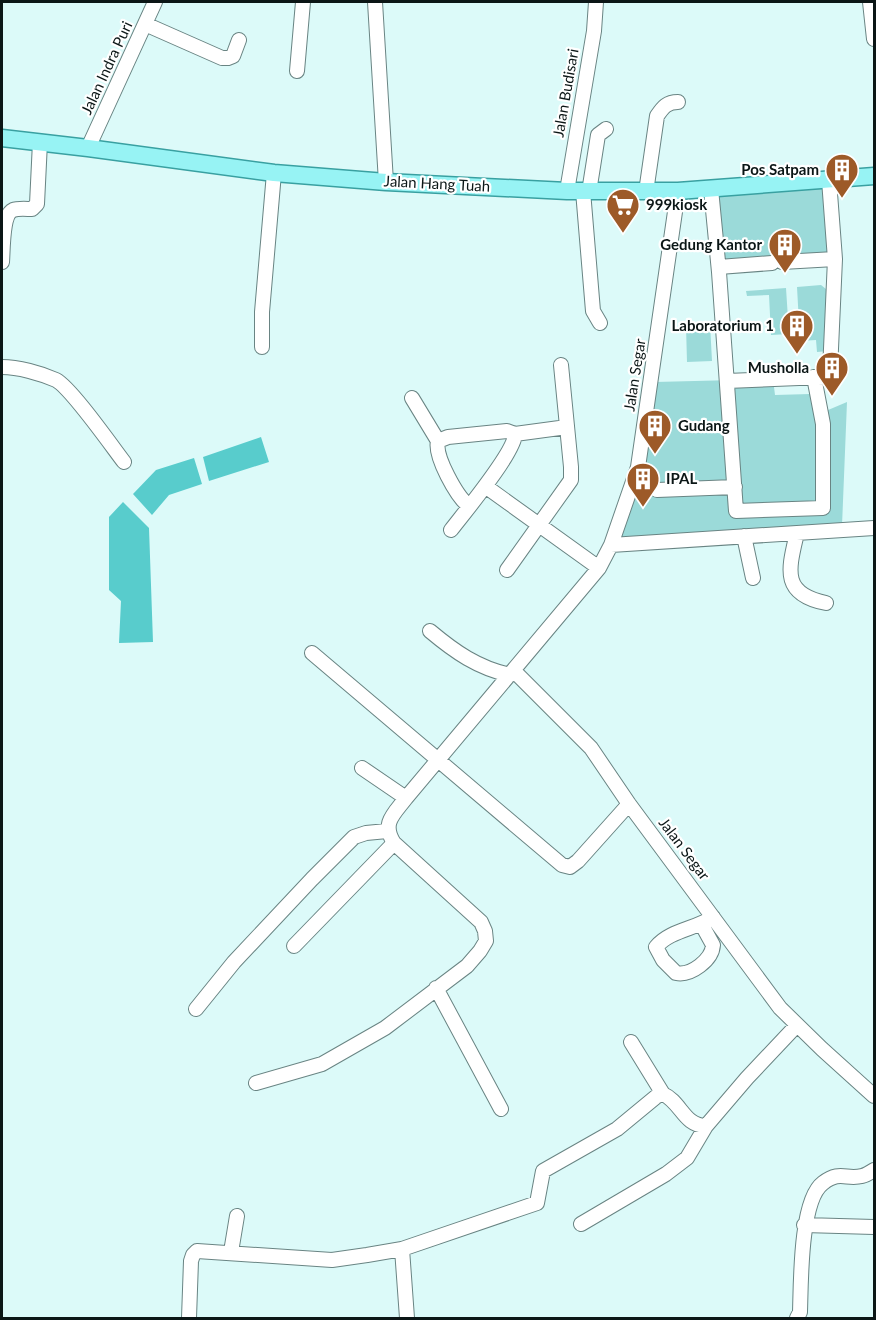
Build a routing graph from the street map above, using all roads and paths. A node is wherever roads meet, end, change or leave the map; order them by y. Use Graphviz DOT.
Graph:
graph roads {
  1 [pos="155,2"];
  2 [pos="303,2"];
  3 [pos="375,2"];
  4 [pos="596,2"];
  5 [pos="870,2"];
  6 [pos="145,24"];
  7 [pos="874,39"];
  8 [pos="239,40"];
  9 [pos="297,71"];
  10 [pos="678,102"];
  11 [pos="606,129"];
  12 [pos="2,138"];
  13 [pos="40,142"];
  14 [pos="88,148"];
  15 [pos="274,173"];
  16 [pos="874,176"];
  17 [pos="829,180"];
  18 [pos="386,182"];
  19 [pos="711,189"];
  20 [pos="580,191"];
  21 [pos="678,191"];
  22 [pos="646,192"];
  23 [pos="835,259"];
  24 [pos="2,262"];
  25 [pos="719,267"];
  26 [pos="600,323"];
  27 [pos="262,347"];
  28 [pos="561,365"];
  29 [pos="2,367"];
  30 [pos="814,377"];
  31 [pos="728,381"];
  32 [pos="412,398"];
  33 [pos="567,428"];
  34 [pos="515,434"];
  35 [pos="438,441"];
  36 [pos="124,462"];
  37 [pos="484,486"];
  38 [pos="735,487"];
  39 [pos="657,490"];
  40 [pos="469,506"];
  41 [pos="538,525"];
  42 [pos="874,528"];
  43 [pos="451,530"];
  44 [pos="796,533"];
  45 [pos="744,536"];
  46 [pos="611,545"];
  47 [pos="598,568"];
  48 [pos="507,570"];
  49 [pos="753,578"];
  50 [pos="826,603"];
  51 [pos="430,631"];
  52 [pos="312,653"];
  53 [pos="512,673"];
  54 [pos="437,760"];
  55 [pos="362,768"];
  56 [pos="406,798"];
  57 [pos="629,804"];
  58 [pos="391,837"];
  59 [pos="294,946"];
  60 [pos="436,988"];
  61 [pos="196,1009"];
  62 [pos="798,1025"];
  63 [pos="631,1042"];
  64 [pos="256,1083"];
  65 [pos="663,1094"];
  66 [pos="874,1096"];
  67 [pos="501,1109"];
  68 [pos="706,1126"];
  69 [pos="874,1170"];
  70 [pos="237,1216"];
  71 [pos="581,1224"];
  72 [pos="804,1226"];
  73 [pos="874,1227"];
  74 [pos="402,1249"];
  75 [pos="231,1252"];
  76 [pos="189,1318"];
  77 [pos="407,1318"];
  78 [pos="797,1318"];
  1 -- 6 [label="street, Jalan Indra Puri"];
  2 -- 9 [label="street"];
  3 -- 18 [label="street"];
  4 -- 20 [label="street, Jalan Budisari"];
  5 -- 7 [label="street"];
  6 -- 8 [label="street"];
  6 -- 14 [label="street, Jalan Indra Puri"];
  10 -- 22 [label="street"];
  11 -- 20 [label="street"];
  12 -- 13 [label="main road, Jalan Hang Tuah"];
  13 -- 14 [label="main road, Jalan Hang Tuah"];
  13 -- 24 [label="street"];
  14 -- 15 [label="main road, Jalan Hang Tuah"];
  15 -- 18 [label="main road, Jalan Hang Tuah"];
  15 -- 27 [label="street"];
  16 -- 17 [label="main road, Jalan Hang Tuah"];
  17 -- 19 [label="main road, Jalan Hang Tuah"];
  17 -- 23 [label="street"];
  18 -- 20 [label="main road, Jalan Hang Tuah"];
  19 -- 21 [label="main road, Jalan Hang Tuah"];
  19 -- 25 [label="street"];
  20 -- 22 [label="main road, Jalan Hang Tuah"];
  20 -- 26 [label="street"];
  21 -- 22 [label="main road, Jalan Hang Tuah"];
  21 -- 46 [label="street, Jalan Segar"];
  23 -- 25 [label="street"];
  23 -- 30 [label="street"];
  25 -- 31 [label="street"];
  28 -- 33 [label="street"];
  29 -- 36 [label="street"];
  30 -- 31 [label="street"];
  30 -- 38 [label="street"];
  31 -- 38 [label="street"];
  32 -- 35 [label="street"];
  33 -- 34 [label="street"];
  33 -- 41 [label="street"];
  34 -- 35 [label="street"];
  34 -- 37 [label="street"];
  35 -- 40 [label="street"];
  37 -- 40 [label="street"];
  37 -- 41 [label="street"];
  38 -- 39 [label="street"];
  40 -- 43 [label="street"];
  41 -- 47 [label="street"];
  41 -- 48 [label="street"];
  42 -- 44 [label="street"];
  44 -- 45 [label="street"];
  44 -- 50 [label="street"];
  45 -- 46 [label="street"];
  45 -- 49 [label="street"];
  46 -- 47 [label="street, Jalan Segar"];
  47 -- 53 [label="street, Jalan Segar"];
  51 -- 53 [label="street"];
  52 -- 54 [label="street"];
  53 -- 54 [label="street"];
  53 -- 57 [label="street, Jalan Segar"];
  54 -- 56 [label="street"];
  54 -- 57 [label="street"];
  55 -- 56 [label="street"];
  56 -- 58 [label="street"];
  57 -- 62 [label="street, Jalan Segar"];
  58 -- 59 [label="street"];
  58 -- 60 [label="street"];
  58 -- 61 [label="street"];
  60 -- 64 [label="street"];
  60 -- 67 [label="street"];
  62 -- 66 [label="street, Jalan Segar"];
  62 -- 68 [label="street"];
  63 -- 65 [label="street"];
  65 -- 68 [label="street"];
  65 -- 74 [label="street"];
  68 -- 71 [label="street"];
  69 -- 72 [label="street"];
  70 -- 75 [label="street"];
  72 -- 73 [label="street"];
  72 -- 78 [label="street"];
  74 -- 75 [label="street"];
  74 -- 77 [label="street"];
  75 -- 76 [label="street"];
}
